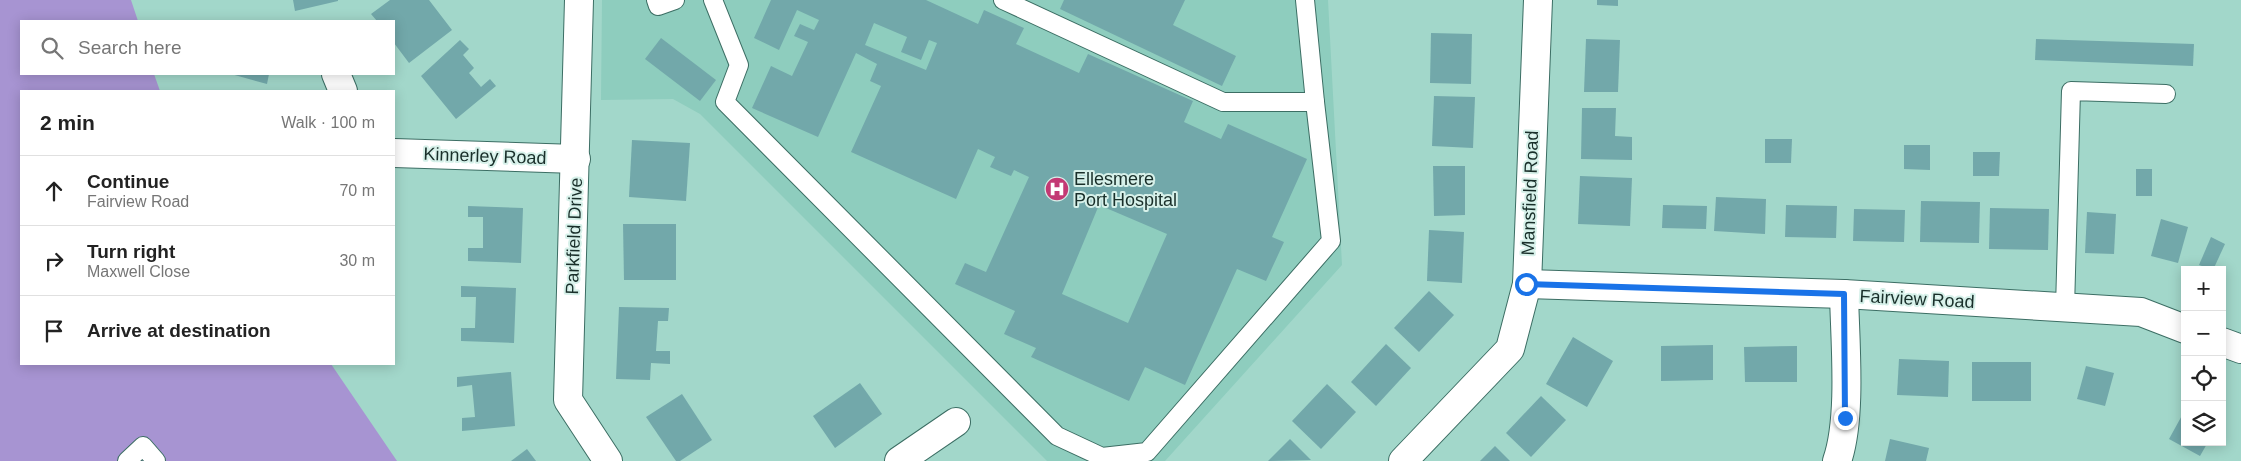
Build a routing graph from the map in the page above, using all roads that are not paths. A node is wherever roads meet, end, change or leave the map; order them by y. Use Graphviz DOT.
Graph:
graph roads {
  1 [pos="579,0"];
  2 [pos="656,0"];
  3 [pos="675,0"];
  4 [pos="712,0"];
  5 [pos="1003,0"];
  6 [pos="1305,0"];
  7 [pos="1538,0"];
  8 [pos="336,75"];
  9 [pos="343,90"];
  10 [pos="2166,94"];
  11 [pos="1315,102"];
  12 [pos="395,153"];
  13 [pos="576,159"];
  14 [pos="1526,284"];
  15 [pos="1844,294"];
  16 [pos="2065,308"];
  17 [pos="2181,327"];
  18 [pos="2226,343"];
  19 [pos="2241,349"];
  20 [pos="956,422"];
  21 [pos="127,461"];
  22 [pos="156,461"];
  23 [pos="608,461"];
  24 [pos="899,461"];
  25 [pos="1403,461"];
  26 [pos="1837,461"];
  1 -- 13 [label="street, Parkfield Drive"];
  2 -- 3 [label="lane"];
  4 -- 11 [label="lane"];
  5 -- 11 [label="lane"];
  6 -- 11 [label="lane"];
  7 -- 14 [label="street, Mansfield Road"];
  8 -- 9 [label="street"];
  10 -- 16 [label="lane"];
  12 -- 13 [label="street, Kinnerley Road"];
  13 -- 23 [label="street, Parkfield Drive"];
  14 -- 15 [label="street, Fairview Road"];
  14 -- 25 [label="street, Mansfield Road"];
  15 -- 16 [label="street, Fairview Road"];
  15 -- 26 [label="street"];
  16 -- 17 [label="street, Fairview Road"];
  18 -- 19 [label="street"];
  20 -- 24 [label="street"];
  21 -- 22 [label="lane"];
}
